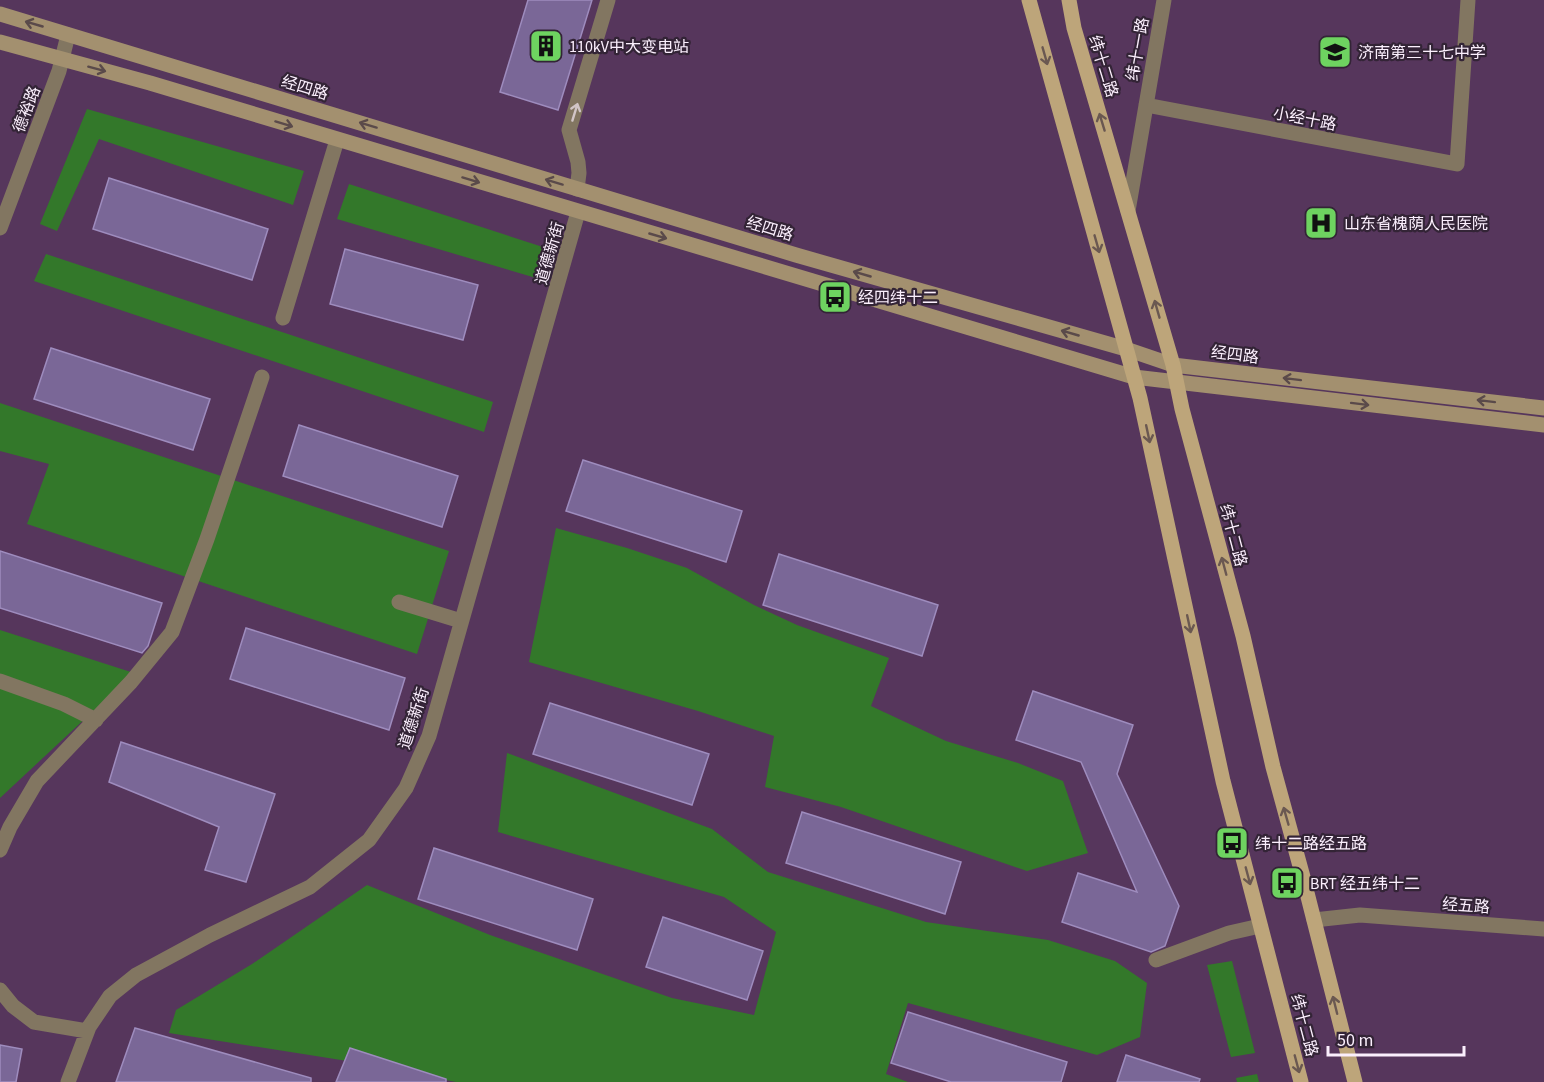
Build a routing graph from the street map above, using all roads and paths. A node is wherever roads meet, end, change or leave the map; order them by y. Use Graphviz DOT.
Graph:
graph roads {
  1 [pos="609,0"];
  2 [pos="1029,0"];
  3 [pos="1069,0"];
  4 [pos="1164,0"];
  5 [pos="1468,0"];
  6 [pos="0,15"];
  7 [pos="68,35"];
  8 [pos="0,42"];
  9 [pos="63,60"];
  10 [pos="1146,105"];
  11 [pos="337,140"];
  12 [pos="577,189"];
  13 [pos="1128,211"];
  14 [pos="578,212"];
  15 [pos="0,228"];
  16 [pos="283,318"];
  17 [pos="1126,349"];
  18 [pos="1173,365"];
  19 [pos="262,377"];
  20 [pos="1134,377"];
  21 [pos="1177,383"];
  22 [pos="1544,408"];
  23 [pos="1544,425"];
  24 [pos="399,602"];
  25 [pos="461,621"];
  26 [pos="0,681"];
  27 [pos="96,720"];
  28 [pos="0,850"];
  29 [pos="1314,920"];
  30 [pos="1260,926"];
  31 [pos="1544,929"];
  32 [pos="1156,960"];
  33 [pos="0,990"];
  34 [pos="7,1005"];
  35 [pos="87,1031"];
  36 [pos="68,1082"];
  37 [pos="1301,1082"];
  38 [pos="1355,1082"];
  12 -- 1 [label="street, one-way"];
  2 -- 17 [label="main road, 纬十二路, one-way"];
  13 -- 3 [label="main road, 纬十二路, one-way"];
  4 -- 10 [label="street, 纬十一路"];
  5 -- 10 [label="street, 小经十路"];
  7 -- 6 [label="main road, 经四路, one-way"];
  7 -- 9 [label="street, 德裕路"];
  12 -- 7 [label="main road, 经四路, one-way"];
  8 -- 9 [label="main road"];
  9 -- 11 [label="main road, one-way"];
  9 -- 15 [label="street, 德裕路"];
  10 -- 13 [label="street, 纬十一路"];
  11 -- 14 [label="main road, one-way"];
  11 -- 16 [label="street"];
  17 -- 12 [label="main road, 经四路, one-way"];
  18 -- 13 [label="main road, 纬十二路, one-way"];
  14 -- 20 [label="main road, one-way"];
  14 -- 25 [label="street, 道德新街"];
  17 -- 18 [label="main road, 经四路"];
  17 -- 20 [label="main road, 纬十二路"];
  18 -- 21 [label="main road, 纬十二路"];
  22 -- 18 [label="main road, 经四路, one-way"];
  19 -- 27 [label="street"];
  20 -- 21 [label="main road"];
  20 -- 30 [label="main road, 纬十二路, one-way"];
  21 -- 23 [label="main road, one-way"];
  29 -- 21 [label="main road, 纬十二路, one-way"];
  24 -- 25 [label="street"];
  25 -- 35 [label="street, 道德新街"];
  26 -- 27 [label="street"];
  27 -- 28 [label="street"];
  29 -- 31 [label="street, 经五路"];
  38 -- 29 [label="main road, 纬十二路, one-way"];
  30 -- 32 [label="street"];
  30 -- 37 [label="main road, 纬十二路, one-way"];
  33 -- 34 [label="street"];
  34 -- 35 [label="street"];
  35 -- 36 [label="street, 道德新街"];
}
